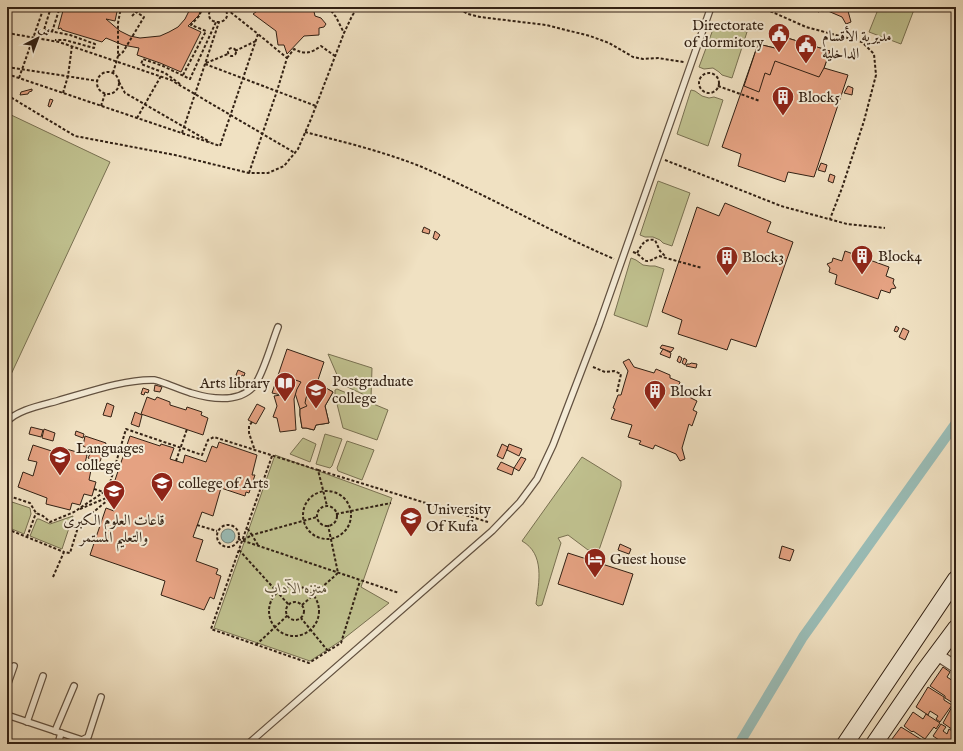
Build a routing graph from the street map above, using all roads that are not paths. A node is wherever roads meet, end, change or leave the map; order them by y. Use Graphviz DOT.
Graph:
graph roads {
  1 [pos="711,7"];
  2 [pos="278,327"];
  3 [pos="7,422"];
  4 [pos="956,580"];
  5 [pos="924,628"];
  6 [pos="956,628"];
  7 [pos="939,650"];
  8 [pos="903,658"];
  9 [pos="14,666"];
  10 [pos="956,667"];
  11 [pos="924,671"];
  12 [pos="43,676"];
  13 [pos="7,686"];
  14 [pos="74,686"];
  15 [pos="101,697"];
  16 [pos="7,715"];
  17 [pos="27,722"];
  18 [pos="58,732"];
  19 [pos="58,744"];
  20 [pos="248,744"];
  21 [pos="845,744"];
  22 [pos="874,744"];
  1 -- 20 [label="lane"];
  2 -- 3 [label="lane"];
  4 -- 5 [label="main road"];
  5 -- 7 [label="main road"];
  5 -- 8 [label="main road"];
  6 -- 7 [label="main road"];
  7 -- 10 [label="street"];
  7 -- 11 [label="main road"];
  8 -- 11 [label="main road"];
  8 -- 21 [label="main road"];
  9 -- 13 [label="lane"];
  11 -- 22 [label="main road"];
  12 -- 17 [label="lane"];
  14 -- 18 [label="lane"];
  15 -- 18 [label="lane"];
  16 -- 17 [label="lane"];
  17 -- 18 [label="lane"];
  18 -- 19 [label="lane"];
}
